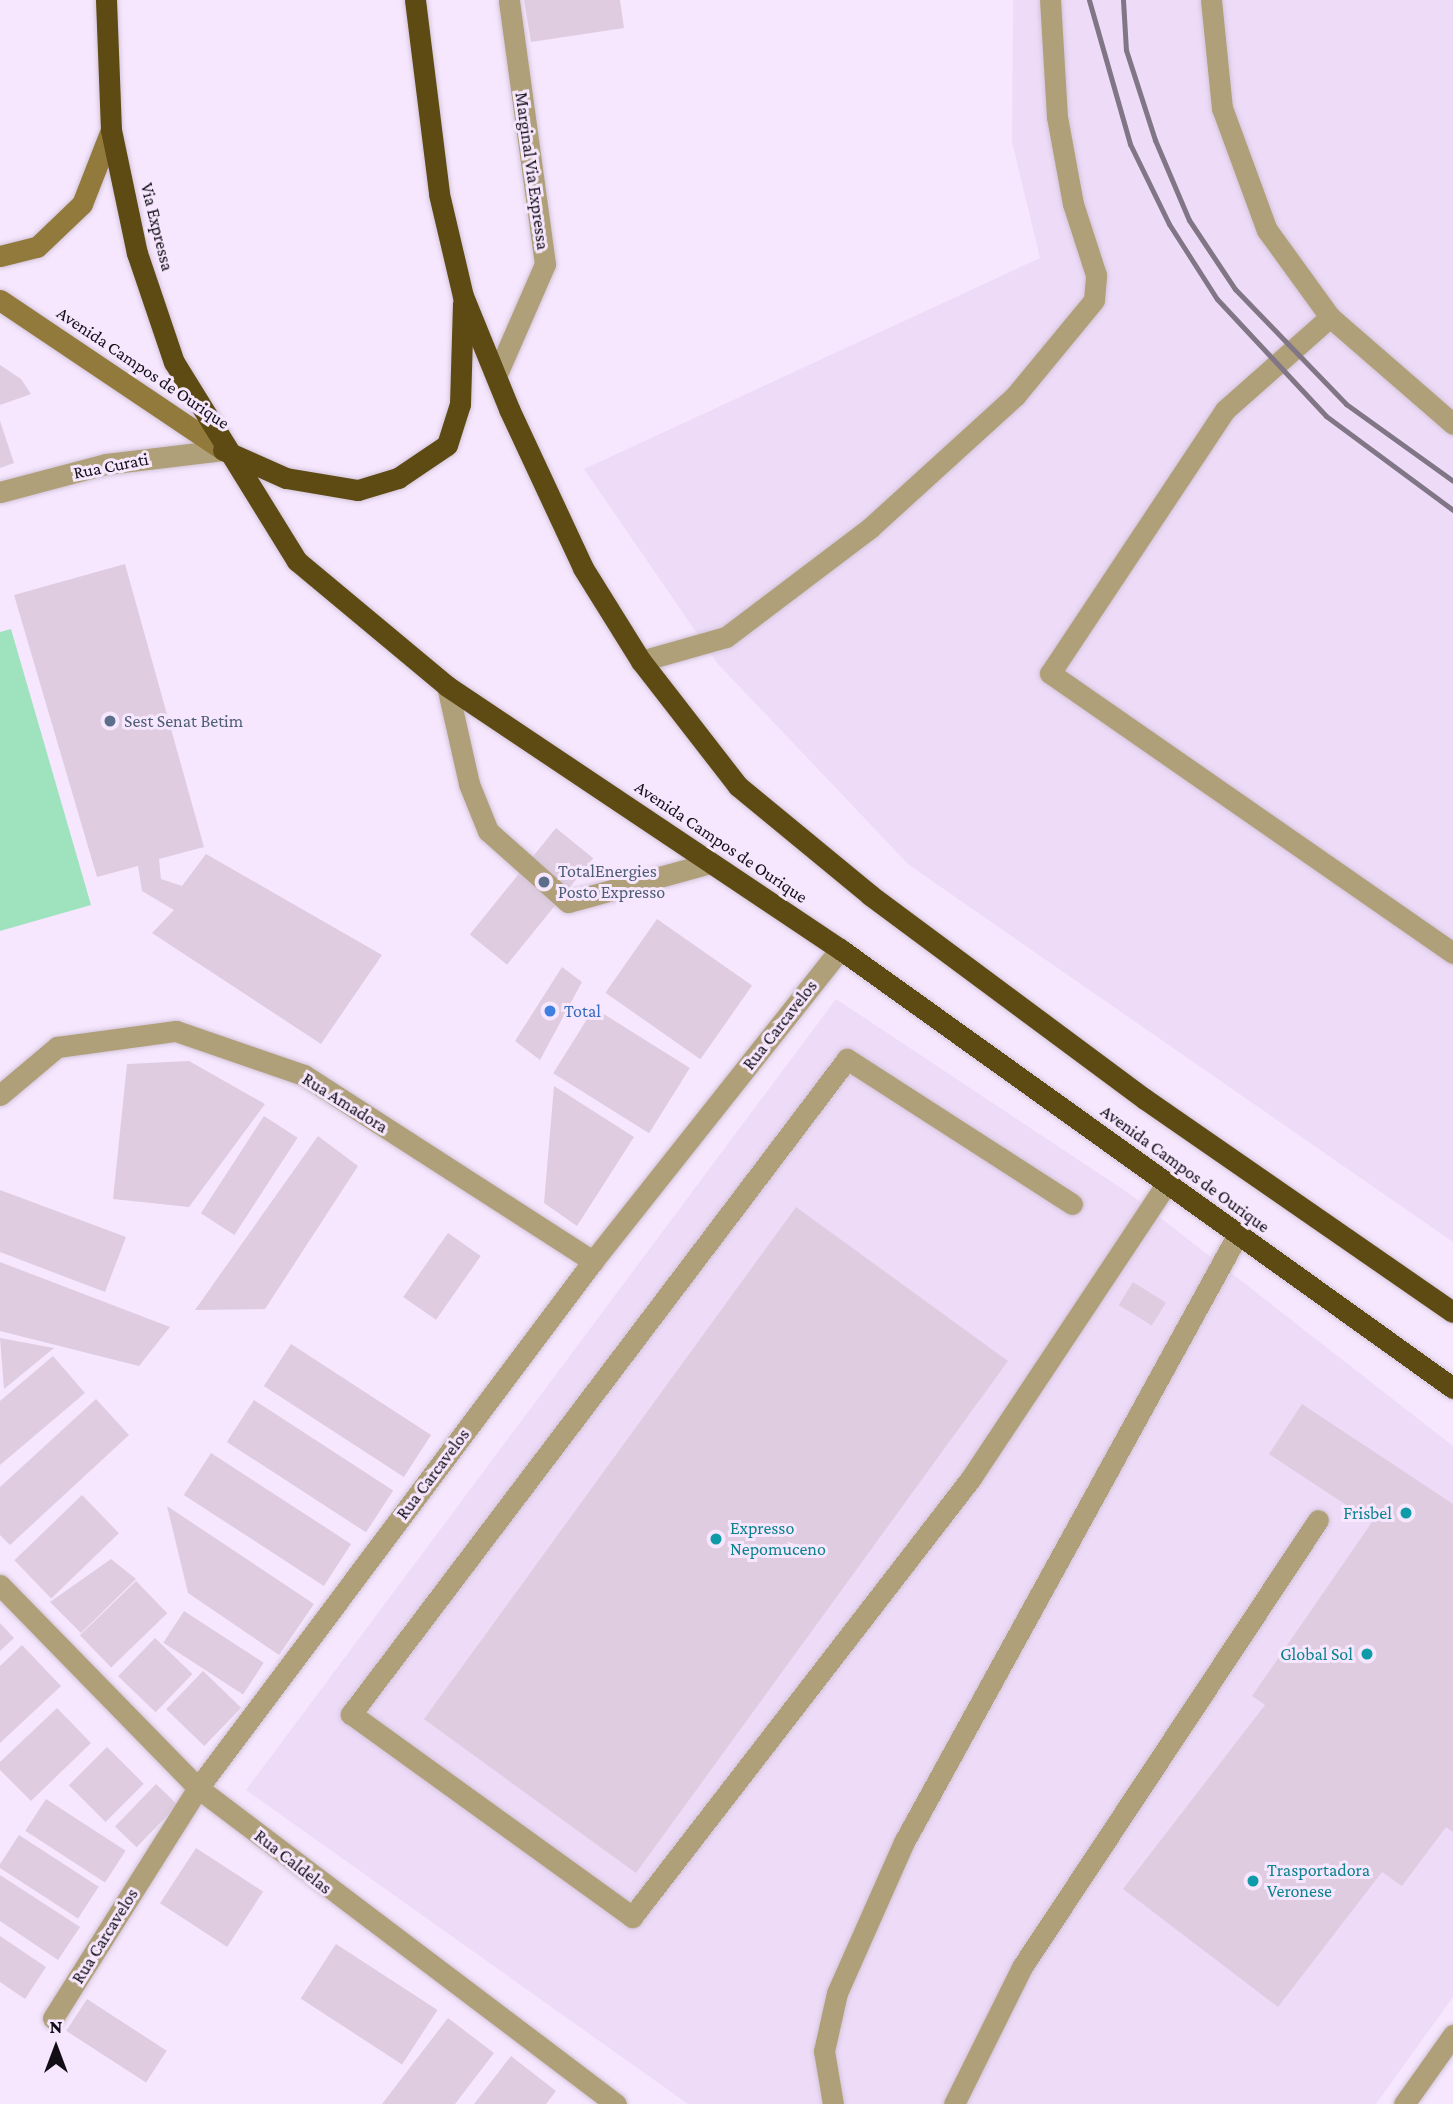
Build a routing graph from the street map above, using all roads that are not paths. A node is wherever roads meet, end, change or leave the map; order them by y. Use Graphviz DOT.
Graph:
graph roads {
  1 [pos="106,0"];
  2 [pos="415,0"];
  3 [pos="509,0"];
  4 [pos="1049,0"];
  5 [pos="1211,0"];
  6 [pos="111,130"];
  7 [pos="0,256"];
  8 [pos="463,296"];
  9 [pos="0,300"];
  10 [pos="1330,317"];
  11 [pos="497,374"];
  12 [pos="1453,424"];
  13 [pos="223,450"];
  14 [pos="0,492"];
  15 [pos="641,661"];
  16 [pos="447,686"];
  17 [pos="711,863"];
  18 [pos="840,949"];
  19 [pos="1453,953"];
  20 [pos="0,1095"];
  21 [pos="1167,1184"];
  22 [pos="1072,1204"];
  23 [pos="1238,1234"];
  24 [pos="593,1261"];
  25 [pos="1453,1312"];
  26 [pos="1453,1388"];
  27 [pos="1318,1520"];
  28 [pos="0,1585"];
  29 [pos="198,1788"];
  30 [pos="53,2018"];
  31 [pos="1453,2035"];
  32 [pos="616,2104"];
  33 [pos="833,2104"];
  34 [pos="954,2104"];
  35 [pos="1404,2104"];
  1 -- 6 [label="highway, Via Expressa"];
  2 -- 8 [label="highway"];
  3 -- 11 [label="street, Marginal Via Expressa"];
  4 -- 15 [label="street"];
  5 -- 10 [label="street"];
  6 -- 7 [label="main road"];
  6 -- 13 [label="highway, Via Expressa"];
  8 -- 11 [label="highway, Avenida Campos de Ourique"];
  8 -- 13 [label="highway"];
  9 -- 13 [label="main road, Avenida Campos de Ourique"];
  10 -- 12 [label="street"];
  10 -- 19 [label="street"];
  11 -- 15 [label="highway, Avenida Campos de Ourique"];
  13 -- 14 [label="street, Rua Curati"];
  13 -- 16 [label="highway, Avenida Campos de Ourique"];
  15 -- 25 [label="highway, Avenida Campos de Ourique"];
  16 -- 17 [label="highway, Avenida Campos de Ourique"];
  16 -- 17 [label="street"];
  17 -- 18 [label="highway, Avenida Campos de Ourique"];
  18 -- 21 [label="highway, Avenida Campos de Ourique"];
  18 -- 24 [label="street, Rua Carcavelos"];
  20 -- 24 [label="street, Rua Amadora"];
  21 -- 22 [label="street"];
  21 -- 23 [label="highway, Avenida Campos de Ourique"];
  23 -- 26 [label="highway, Avenida Campos de Ourique"];
  23 -- 33 [label="street"];
  24 -- 29 [label="street, Rua Carcavelos"];
  27 -- 34 [label="street"];
  28 -- 29 [label="street, Rua Caldelas"];
  29 -- 30 [label="street, Rua Carcavelos"];
  29 -- 32 [label="street, Rua Caldelas"];
  31 -- 35 [label="street"];
}
